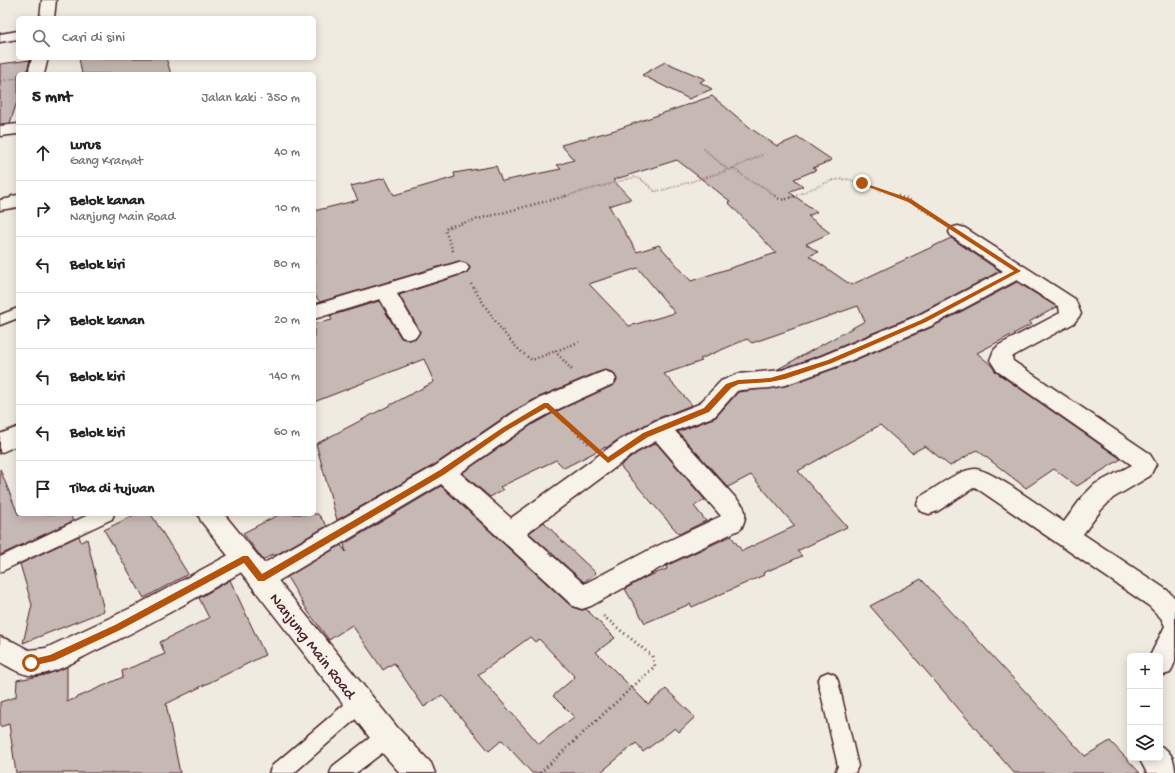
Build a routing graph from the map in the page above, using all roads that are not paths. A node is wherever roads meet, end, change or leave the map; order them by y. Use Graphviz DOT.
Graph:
graph roads {
  1 [pos="49,0"];
  2 [pos="47,16"];
  3 [pos="16,36"];
  4 [pos="0,38"];
  5 [pos="40,60"];
  6 [pos="36,72"];
  7 [pos="16,129"];
  8 [pos="0,131"];
  9 [pos="16,201"];
  10 [pos="0,205"];
  11 [pos="958,232"];
  12 [pos="459,268"];
  13 [pos="1018,271"];
  14 [pos="385,291"];
  15 [pos="316,311"];
  16 [pos="16,314"];
  17 [pos="0,320"];
  18 [pos="409,332"];
  19 [pos="605,379"];
  20 [pos="659,429"];
  21 [pos="16,436"];
  22 [pos="0,444"];
  23 [pos="442,472"];
  24 [pos="929,504"];
  25 [pos="102,516"];
  26 [pos="212,516"];
  27 [pos="509,534"];
  28 [pos="1067,537"];
  29 [pos="0,565"];
  30 [pos="253,568"];
  31 [pos="1175,619"];
  32 [pos="1175,633"];
  33 [pos="0,649"];
  34 [pos="1163,658"];
  35 [pos="828,680"];
  36 [pos="360,703"];
  37 [pos="387,737"];
  38 [pos="1156,761"];
  39 [pos="279,773"];
  40 [pos="340,773"];
  41 [pos="420,773"];
  42 [pos="845,773"];
  43 [pos="1166,773"];
  1 -- 2 [label="street"];
  3 -- 4 [label="street"];
  5 -- 6 [label="street"];
  7 -- 8 [label="street"];
  9 -- 10 [label="street"];
  11 -- 13 [label="street"];
  12 -- 14 [label="street"];
  13 -- 20 [label="street"];
  13 -- 28 [label="street"];
  14 -- 15 [label="street"];
  14 -- 18 [label="street"];
  16 -- 17 [label="lane"];
  19 -- 23 [label="street"];
  20 -- 27 [label="street"];
  20 -- 27 [label="street"];
  21 -- 22 [label="street"];
  23 -- 27 [label="street"];
  23 -- 30 [label="street"];
  24 -- 28 [label="street"];
  25 -- 29 [label="lane"];
  26 -- 30 [label="street, Nanjung Main Road"];
  28 -- 31 [label="street"];
  30 -- 33 [label="street"];
  30 -- 36 [label="street, Nanjung Main Road"];
  32 -- 34 [label="street"];
  35 -- 42 [label="lane"];
  36 -- 37 [label="street, Nanjung Main Road"];
  36 -- 39 [label="lane"];
  37 -- 40 [label="lane"];
  37 -- 41 [label="street, Nanjung Main Road"];
  38 -- 43 [label="street"];
}
